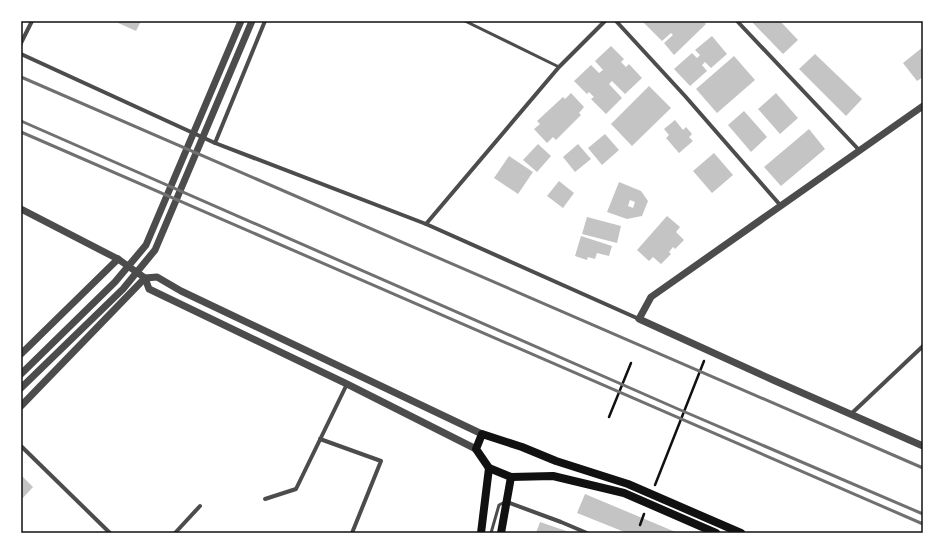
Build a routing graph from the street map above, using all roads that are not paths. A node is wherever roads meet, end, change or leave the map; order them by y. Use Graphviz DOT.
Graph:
graph roads {
  1 [pos="32,21"];
  2 [pos="241,21"];
  3 [pos="252,21"];
  4 [pos="265,21"];
  5 [pos="465,21"];
  6 [pos="605,21"];
  7 [pos="616,21"];
  8 [pos="737,21"];
  9 [pos="21,44"];
  10 [pos="21,54"];
  11 [pos="559,67"];
  12 [pos="923,106"];
  13 [pos="215,142"];
  14 [pos="860,151"];
  15 [pos="781,206"];
  16 [pos="21,209"];
  17 [pos="426,224"];
  18 [pos="118,259"];
  19 [pos="145,278"];
  20 [pos="639,319"];
  21 [pos="923,346"];
  22 [pos="21,354"];
  23 [pos="21,374"];
  24 [pos="347,384"];
  25 [pos="21,388"];
  26 [pos="21,406"];
  27 [pos="851,414"];
  28 [pos="482,434"];
  29 [pos="320,439"];
  30 [pos="21,446"];
  31 [pos="923,446"];
  32 [pos="476,448"];
  33 [pos="556,461"];
  34 [pos="489,468"];
  35 [pos="553,476"];
  36 [pos="511,477"];
  37 [pos="265,499"];
  38 [pos="506,502"];
  39 [pos="200,506"];
  40 [pos="110,533"];
  41 [pos="175,533"];
  42 [pos="352,533"];
  43 [pos="481,533"];
  44 [pos="491,533"];
  45 [pos="501,533"];
  46 [pos="587,533"];
  47 [pos="716,533"];
  48 [pos="741,533"];
  1 -- 9 [label="street"];
  2 -- 23 [label="street"];
  3 -- 25 [label="street"];
  4 -- 13 [label="street"];
  5 -- 11 [label="lane"];
  6 -- 11 [label="street"];
  7 -- 15 [label="street"];
  8 -- 14 [label="street"];
  10 -- 13 [label="street"];
  11 -- 17 [label="street"];
  12 -- 14 [label="street"];
  13 -- 17 [label="street"];
  14 -- 15 [label="street"];
  15 -- 20 [label="street"];
  16 -- 18 [label="street"];
  17 -- 20 [label="street"];
  18 -- 19 [label="street"];
  18 -- 22 [label="street"];
  19 -- 24 [label="street"];
  19 -- 26 [label="street"];
  19 -- 28 [label="street"];
  20 -- 27 [label="street"];
  21 -- 27 [label="street"];
  24 -- 29 [label="street"];
  24 -- 32 [label="street"];
  27 -- 31 [label="street"];
  28 -- 32 [label="main road"];
  28 -- 33 [label="main road"];
  29 -- 37 [label="street"];
  29 -- 42 [label="street"];
  30 -- 40 [label="street"];
  32 -- 34 [label="main road"];
  33 -- 35 [label="main road"];
  33 -- 48 [label="main road"];
  34 -- 36 [label="main road"];
  34 -- 43 [label="main road"];
  35 -- 36 [label="main road"];
  35 -- 47 [label="main road"];
  36 -- 38 [label="main road"];
  38 -- 44 [label="lane"];
  38 -- 45 [label="main road"];
  38 -- 46 [label="street"];
  39 -- 41 [label="street"];
}
